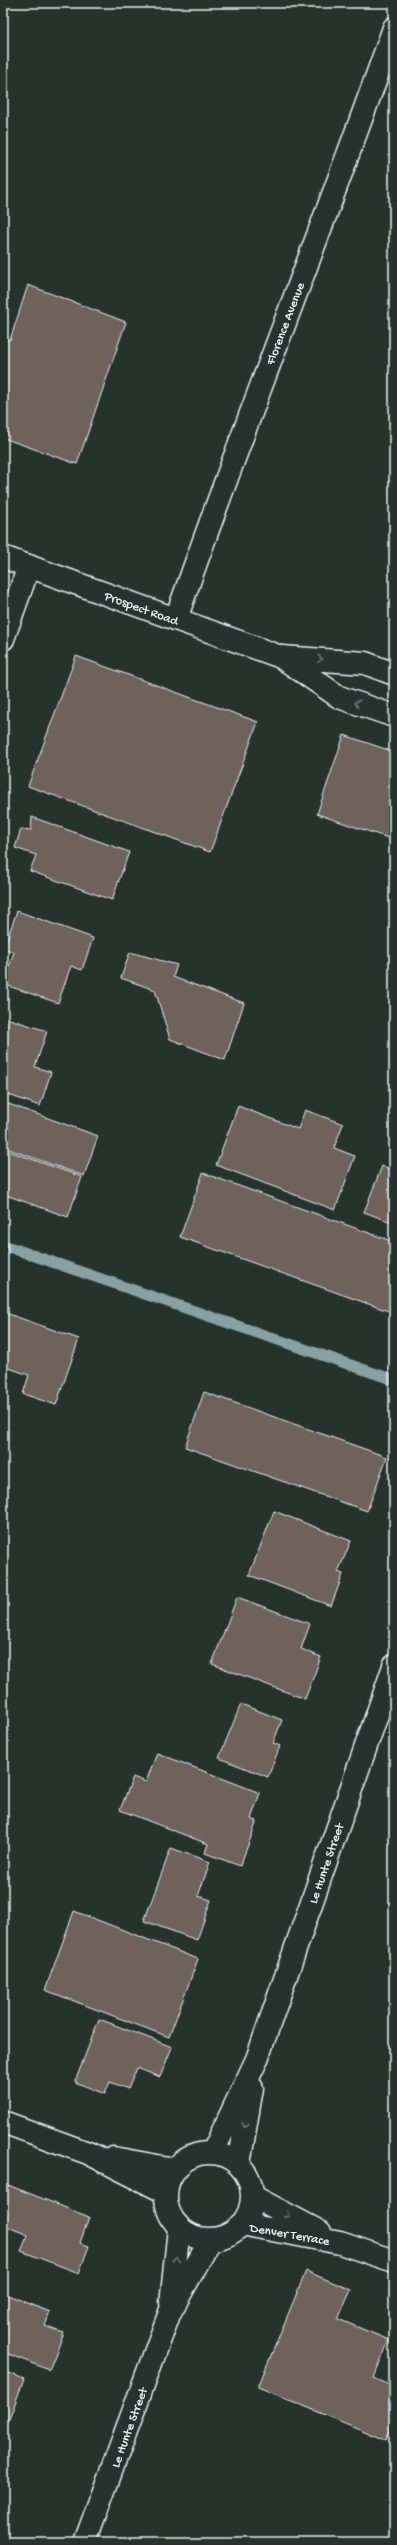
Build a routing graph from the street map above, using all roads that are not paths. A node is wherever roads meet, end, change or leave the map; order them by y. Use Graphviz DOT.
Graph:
graph roads {
  1 [pos="394,28"];
  2 [pos="3,557"];
  3 [pos="29,566"];
  4 [pos="176,619"];
  5 [pos="3,639"];
  6 [pos="281,657"];
  7 [pos="394,674"];
  8 [pos="394,716"];
  9 [pos="394,1666"];
  10 [pos="257,2060"];
  11 [pos="3,2122"];
  12 [pos="213,2152"];
  13 [pos="88,2153"];
  14 [pos="239,2164"];
  15 [pos="174,2169"];
  16 [pos="165,2192"];
  17 [pos="252,2196"];
  18 [pos="241,2224"];
  19 [pos="179,2228"];
  20 [pos="211,2239"];
  21 [pos="340,2242"];
  22 [pos="394,2261"];
  23 [pos="170,2312"];
  24 [pos="85,2542"];
  1 -- 4 [label="street, Florence Avenue"];
  2 -- 3 [label="street, Prospect Road"];
  3 -- 4 [label="street, Prospect Road"];
  3 -- 5 [label="street"];
  4 -- 6 [label="street, Prospect Road"];
  6 -- 7 [label="street, Prospect Road, one-way"];
  8 -- 6 [label="street, Prospect Road, one-way"];
  9 -- 10 [label="street, Le Hunte Street"];
  10 -- 12 [label="street, Le Hunte Street"];
  10 -- 14 [label="street, Le Hunte Street, one-way"];
  11 -- 13 [label="street"];
  12 -- 14 [label="street"];
  12 -- 15 [label="street"];
  13 -- 15 [label="street"];
  13 -- 16 [label="street"];
  14 -- 17 [label="street"];
  15 -- 16 [label="street"];
  16 -- 19 [label="street"];
  17 -- 18 [label="street"];
  17 -- 21 [label="street, Denver Terrace, one-way"];
  18 -- 20 [label="street"];
  18 -- 21 [label="street, Denver Terrace"];
  19 -- 20 [label="street"];
  23 -- 19 [label="street, Le Hunte Street, one-way"];
  20 -- 23 [label="street, Le Hunte Street"];
  21 -- 22 [label="street, Denver Terrace"];
  23 -- 24 [label="street, Le Hunte Street"];
}
